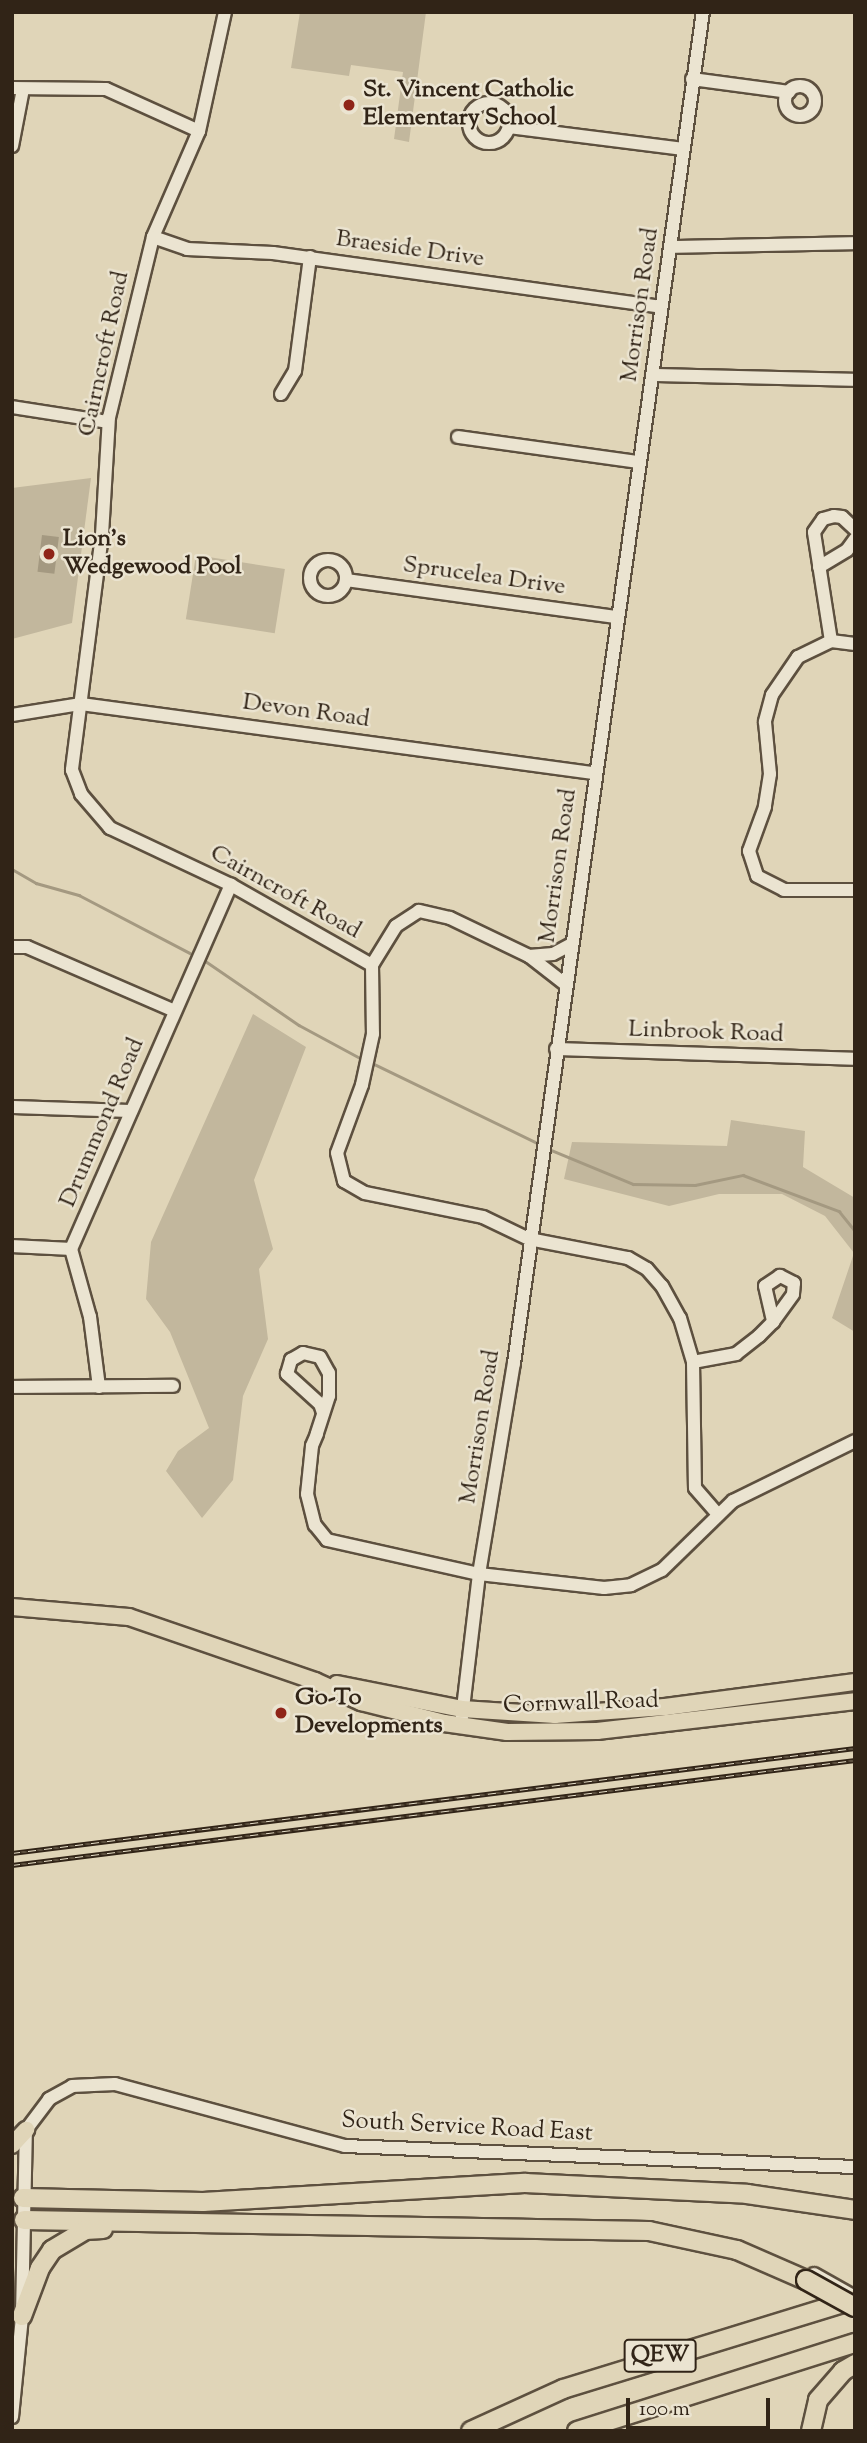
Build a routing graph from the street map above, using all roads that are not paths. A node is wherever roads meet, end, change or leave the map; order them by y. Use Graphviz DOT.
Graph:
graph roads {
  1 [pos="225,12"];
  2 [pos="703,12"];
  3 [pos="692,79"];
  4 [pos="18,88"];
  5 [pos="789,92"];
  6 [pos="509,127"];
  7 [pos="199,131"];
  8 [pos="12,146"];
  9 [pos="684,149"];
  10 [pos="153,237"];
  11 [pos="855,243"];
  12 [pos="671,247"];
  13 [pos="310,257"];
  14 [pos="662,307"];
  15 [pos="652,375"];
  16 [pos="855,380"];
  17 [pos="281,394"];
  18 [pos="12,407"];
  19 [pos="108,422"];
  20 [pos="458,437"];
  21 [pos="638,462"];
  22 [pos="855,529"];
  23 [pos="855,539"];
  24 [pos="819,567"];
  25 [pos="346,580"];
  26 [pos="617,617"];
  27 [pos="831,641"];
  28 [pos="855,644"];
  29 [pos="81,704"];
  30 [pos="12,715"];
  31 [pos="593,773"];
  32 [pos="231,885"];
  33 [pos="855,890"];
  34 [pos="570,945"];
  35 [pos="12,947"];
  36 [pos="529,956"];
  37 [pos="372,965"];
  38 [pos="565,984"];
  39 [pos="175,1012"];
  40 [pos="556,1049"];
  41 [pos="855,1059"];
  42 [pos="12,1107"];
  43 [pos="131,1111"];
  44 [pos="529,1239"];
  45 [pos="12,1246"];
  46 [pos="71,1249"];
  47 [pos="773,1322"];
  48 [pos="693,1362"];
  49 [pos="173,1386"];
  50 [pos="12,1387"];
  51 [pos="99,1387"];
  52 [pos="323,1413"];
  53 [pos="855,1441"];
  54 [pos="718,1514"];
  55 [pos="479,1574"];
  56 [pos="12,1607"];
  57 [pos="315,1681"];
  58 [pos="855,1682"];
  59 [pos="855,1701"];
  60 [pos="462,1709"];
  61 [pos="461,1726"];
  62 [pos="26,2130"];
  63 [pos="12,2145"];
  64 [pos="855,2168"];
  65 [pos="18,2198"];
  66 [pos="855,2210"];
  67 [pos="18,2220"];
  68 [pos="155,2222"];
  69 [pos="810,2277"];
  70 [pos="855,2298"];
  71 [pos="855,2307"];
  72 [pos="22,2316"];
  73 [pos="855,2343"];
  74 [pos="855,2364"];
  75 [pos="12,2417"];
  76 [pos="471,2431"];
  77 [pos="577,2431"];
  78 [pos="811,2431"];
  1 -- 7 [label="street, Cairncroft Road"];
  2 -- 3 [label="street, Morrison Road"];
  3 -- 5 [label="street"];
  3 -- 9 [label="street, Morrison Road"];
  4 -- 7 [label="street"];
  4 -- 8 [label="street"];
  6 -- 9 [label="street"];
  7 -- 10 [label="street, Cairncroft Road"];
  9 -- 12 [label="street, Morrison Road"];
  10 -- 13 [label="street, Braeside Drive"];
  10 -- 19 [label="street, Cairncroft Road"];
  11 -- 12 [label="street"];
  12 -- 14 [label="street, Morrison Road"];
  13 -- 14 [label="street, Braeside Drive"];
  13 -- 17 [label="street"];
  14 -- 15 [label="street, Morrison Road"];
  15 -- 16 [label="street"];
  15 -- 21 [label="street, Morrison Road"];
  18 -- 19 [label="street"];
  19 -- 29 [label="street, Cairncroft Road"];
  20 -- 21 [label="street"];
  21 -- 26 [label="street, Morrison Road"];
  22 -- 24 [label="street"];
  23 -- 24 [label="street"];
  24 -- 27 [label="street"];
  25 -- 26 [label="street, Sprucelea Drive"];
  26 -- 31 [label="street, Morrison Road"];
  27 -- 28 [label="street"];
  27 -- 33 [label="street"];
  29 -- 30 [label="street, Devon Road"];
  29 -- 31 [label="street, Devon Road"];
  29 -- 32 [label="street, Cairncroft Road"];
  31 -- 34 [label="street, Morrison Road"];
  32 -- 37 [label="street, Cairncroft Road"];
  32 -- 39 [label="street, Drummond Road"];
  34 -- 36 [label="street"];
  34 -- 38 [label="street, Morrison Road"];
  35 -- 39 [label="street"];
  36 -- 37 [label="street"];
  36 -- 38 [label="street"];
  37 -- 44 [label="street"];
  38 -- 40 [label="street, Morrison Road"];
  39 -- 43 [label="street, Drummond Road"];
  40 -- 41 [label="street, Linbrook Road"];
  40 -- 44 [label="street, Morrison Road"];
  42 -- 43 [label="street"];
  43 -- 46 [label="street, Drummond Road"];
  44 -- 48 [label="street"];
  44 -- 55 [label="street, Morrison Road"];
  45 -- 46 [label="street"];
  46 -- 51 [label="street"];
  47 -- 48 [label="street"];
  48 -- 54 [label="street"];
  49 -- 51 [label="street"];
  50 -- 51 [label="street"];
  52 -- 52 [label="street"];
  52 -- 55 [label="street"];
  53 -- 54 [label="street"];
  54 -- 55 [label="street"];
  55 -- 60 [label="street, Morrison Road"];
  56 -- 57 [label="main road, Cornwall Road"];
  57 -- 60 [label="main road, Cornwall Road"];
  57 -- 61 [label="main road, Cornwall Road"];
  58 -- 60 [label="main road, Cornwall Road"];
  59 -- 61 [label="main road, Cornwall Road"];
  60 -- 61 [label="street, Morrison Road"];
  62 -- 63 [label="main road"];
  62 -- 64 [label="street, South Service Road East"];
  62 -- 65 [label="street"];
  65 -- 66 [label="highway"];
  65 -- 67 [label="street"];
  67 -- 68 [label="highway"];
  67 -- 72 [label="street"];
  68 -- 69 [label="highway"];
  68 -- 72 [label="highway"];
  69 -- 70 [label="street"];
  69 -- 71 [label="highway, bridge"];
  70 -- 76 [label="highway, QEW"];
  72 -- 75 [label="street"];
  73 -- 77 [label="highway, QEW"];
  74 -- 78 [label="highway"];
}
